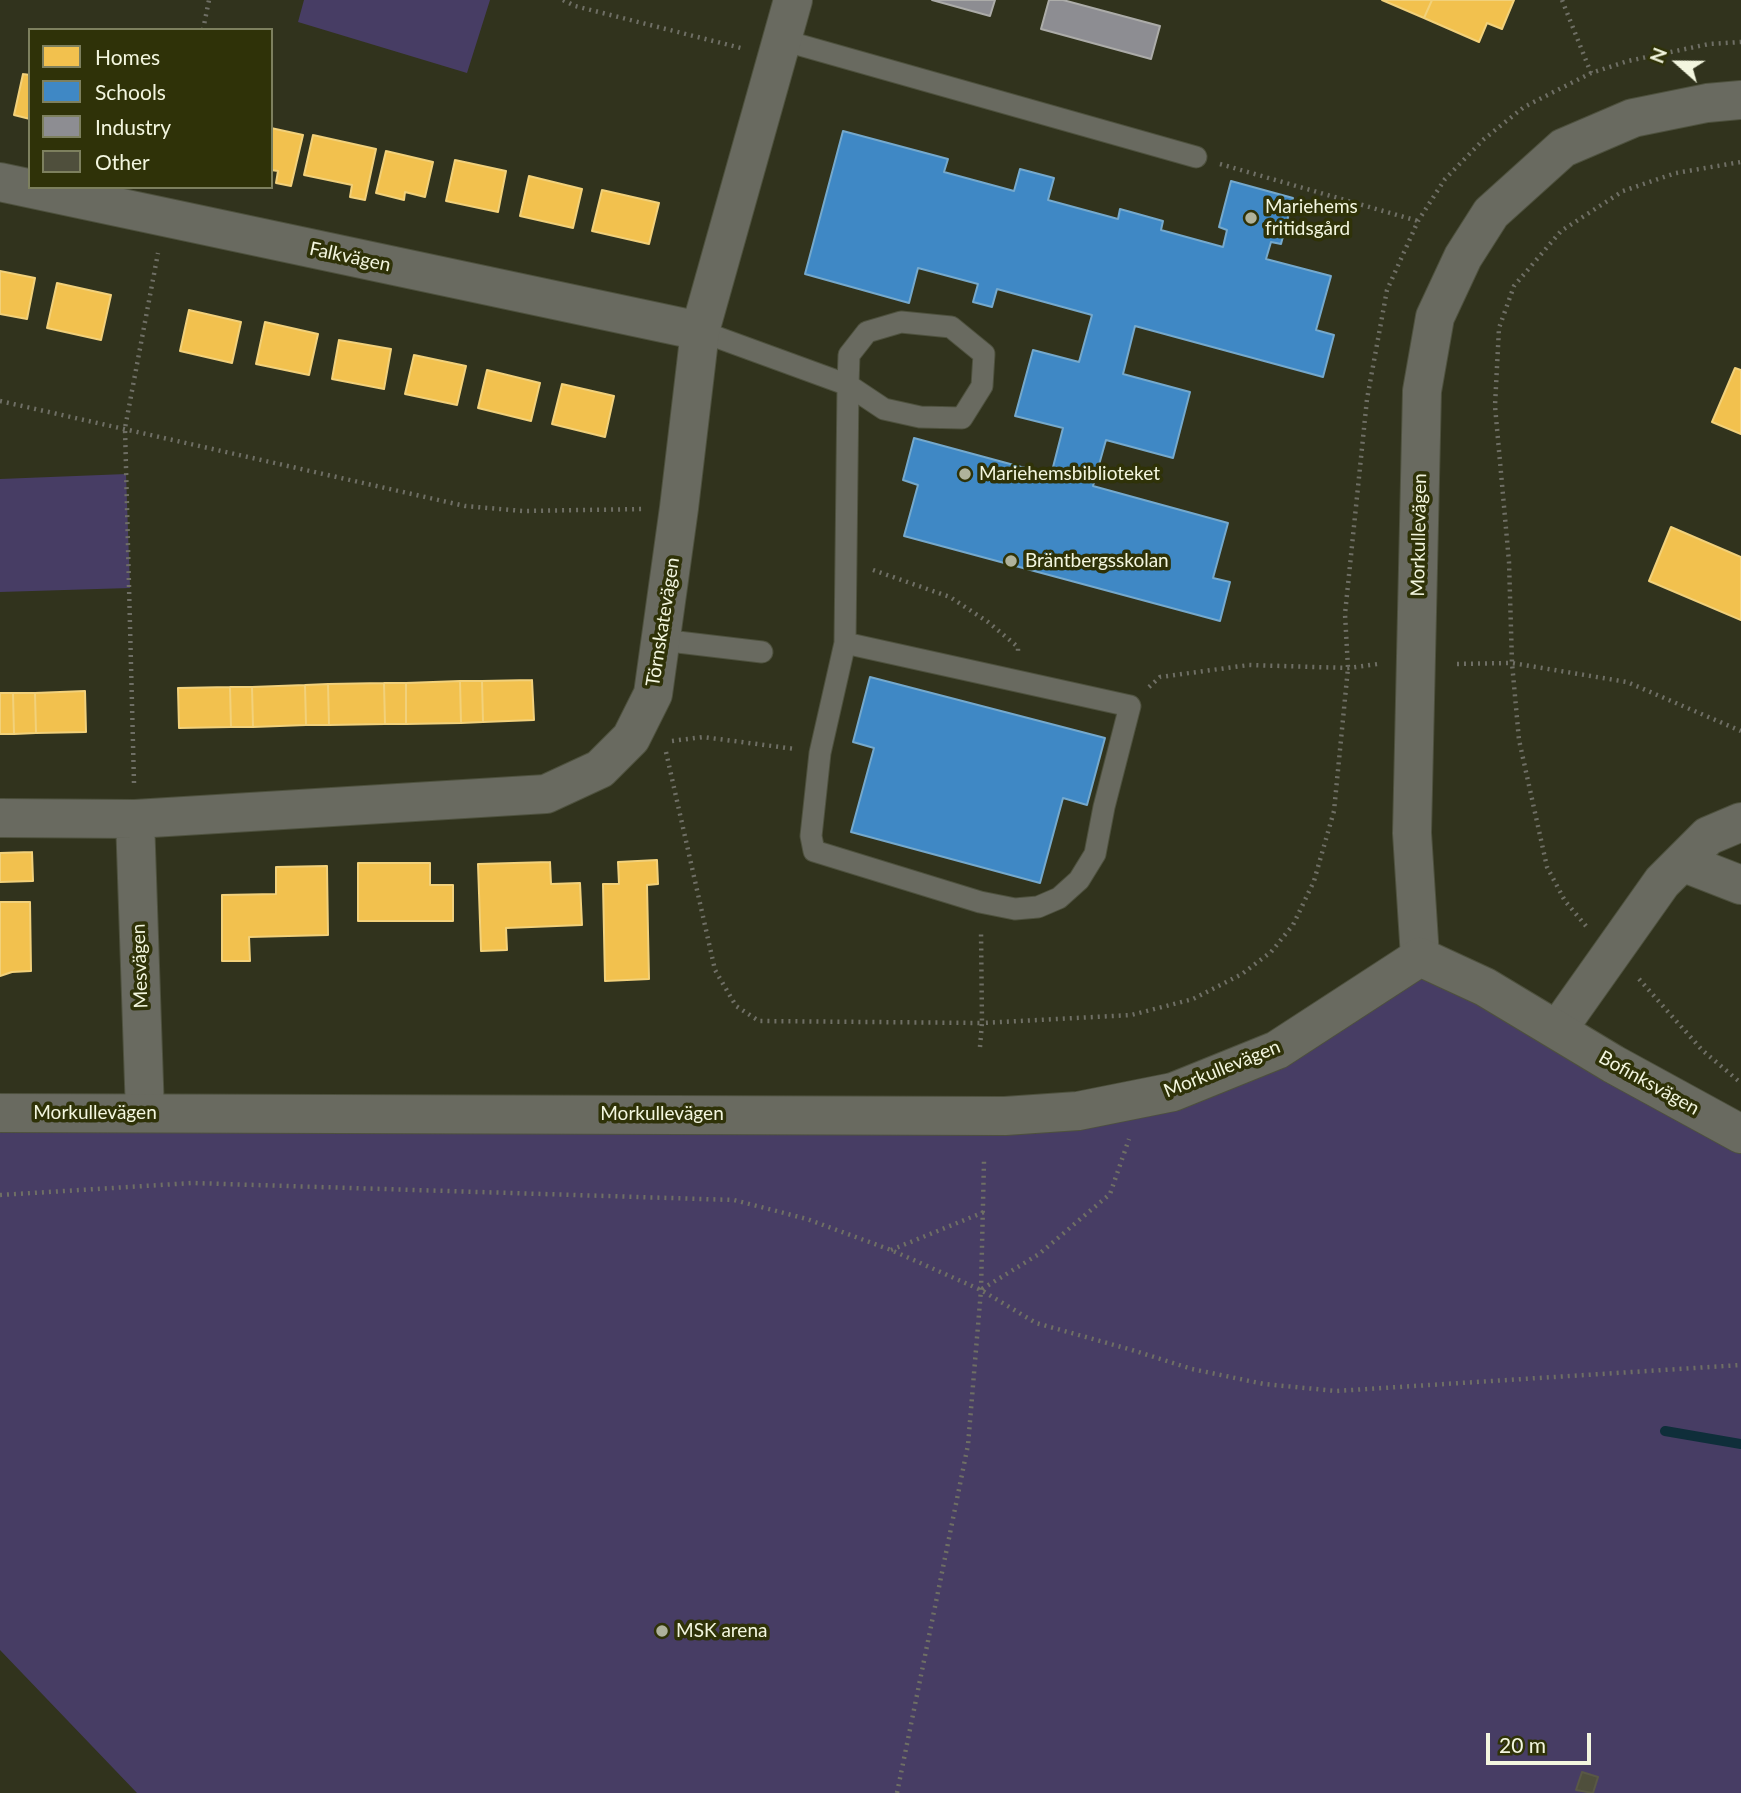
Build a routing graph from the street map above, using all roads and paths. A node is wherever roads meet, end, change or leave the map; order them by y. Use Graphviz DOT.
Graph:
graph roads {
  1 [pos="209,0"];
  2 [pos="563,0"];
  3 [pos="793,0"];
  4 [pos="1562,0"];
  5 [pos="203,28"];
  6 [pos="782,40"];
  7 [pos="1741,42"];
  8 [pos="1591,73"];
  9 [pos="1741,100"];
  10 [pos="1196,157"];
  11 [pos="1741,162"];
  12 [pos="0,183"];
  13 [pos="28,189"];
  14 [pos="28,189"];
  15 [pos="164,218"];
  16 [pos="1418,221"];
  17 [pos="700,331"];
  18 [pos="848,385"];
  19 [pos="0,401"];
  20 [pos="125,428"];
  21 [pos="680,508"];
  22 [pos="846,561"];
  23 [pos="661,640"];
  24 [pos="845,643"];
  25 [pos="762,652"];
  26 [pos="1512,663"];
  27 [pos="1378,664"];
  28 [pos="1457,664"];
  29 [pos="1348,668"];
  30 [pos="1020,681"];
  31 [pos="1130,706"];
  32 [pos="1741,731"];
  33 [pos="820,753"];
  34 [pos="0,818"];
  35 [pos="135,819"];
  36 [pos="1741,821"];
  37 [pos="1682,862"];
  38 [pos="1741,885"];
  39 [pos="980,902"];
  40 [pos="1610,953"];
  41 [pos="1420,957"];
  42 [pos="982,1023"];
  43 [pos="1558,1029"];
  44 [pos="980,1047"];
  45 [pos="1741,1083"];
  46 [pos="1132,1100"];
  47 [pos="0,1113"];
  48 [pos="145,1113"];
  49 [pos="1741,1134"];
  50 [pos="984,1161"];
  51 [pos="0,1195"];
  52 [pos="984,1212"];
  53 [pos="891,1250"];
  54 [pos="981,1290"];
  55 [pos="1741,1365"];
  56 [pos="897,1793"];
  1 -- 5 [label="path"];
  2 -- 6 [label="path"];
  3 -- 6 [label="street, Törnskatevägen"];
  4 -- 8 [label="path"];
  6 -- 10 [label="lane"];
  6 -- 17 [label="street, Törnskatevägen"];
  7 -- 8 [label="path"];
  8 -- 16 [label="path"];
  9 -- 41 [label="street, Morkullevägen"];
  10 -- 16 [label="path"];
  11 -- 26 [label="path"];
  12 -- 13 [label="street, Falkvägen"];
  14 -- 15 [label="street, Falkvägen"];
  15 -- 17 [label="street, Falkvägen"];
  15 -- 20 [label="path"];
  16 -- 29 [label="path"];
  17 -- 18 [label="lane"];
  17 -- 21 [label="street, Törnskatevägen"];
  18 -- 18 [label="lane"];
  18 -- 22 [label="lane"];
  19 -- 20 [label="path"];
  20 -- 21 [label="path"];
  20 -- 35 [label="path"];
  21 -- 23 [label="street, Törnskatevägen"];
  22 -- 24 [label="lane"];
  22 -- 30 [label="path"];
  23 -- 25 [label="lane"];
  23 -- 35 [label="street, Törnskatevägen"];
  24 -- 30 [label="lane"];
  24 -- 33 [label="lane"];
  26 -- 28 [label="path"];
  26 -- 32 [label="path"];
  26 -- 40 [label="path"];
  27 -- 29 [label="path"];
  29 -- 31 [label="path"];
  29 -- 42 [label="path"];
  30 -- 31 [label="lane"];
  31 -- 39 [label="lane"];
  33 -- 39 [label="lane"];
  33 -- 42 [label="path"];
  34 -- 35 [label="street, Törnskatevägen"];
  35 -- 48 [label="street, Mesvägen"];
  36 -- 37 [label="street"];
  37 -- 38 [label="street"];
  37 -- 40 [label="street"];
  39 -- 42 [label="path"];
  40 -- 43 [label="street"];
  40 -- 45 [label="path"];
  41 -- 43 [label="street, Bofinksvägen"];
  41 -- 46 [label="street, Morkullevägen"];
  42 -- 44 [label="path"];
  43 -- 49 [label="street, Bofinksvägen"];
  46 -- 48 [label="street, Morkullevägen"];
  46 -- 54 [label="path"];
  47 -- 48 [label="street, Morkullevägen"];
  50 -- 52 [label="path"];
  51 -- 53 [label="path"];
  52 -- 53 [label="path"];
  52 -- 54 [label="path"];
  53 -- 54 [label="path"];
  54 -- 55 [label="path"];
  54 -- 56 [label="path"];
}
